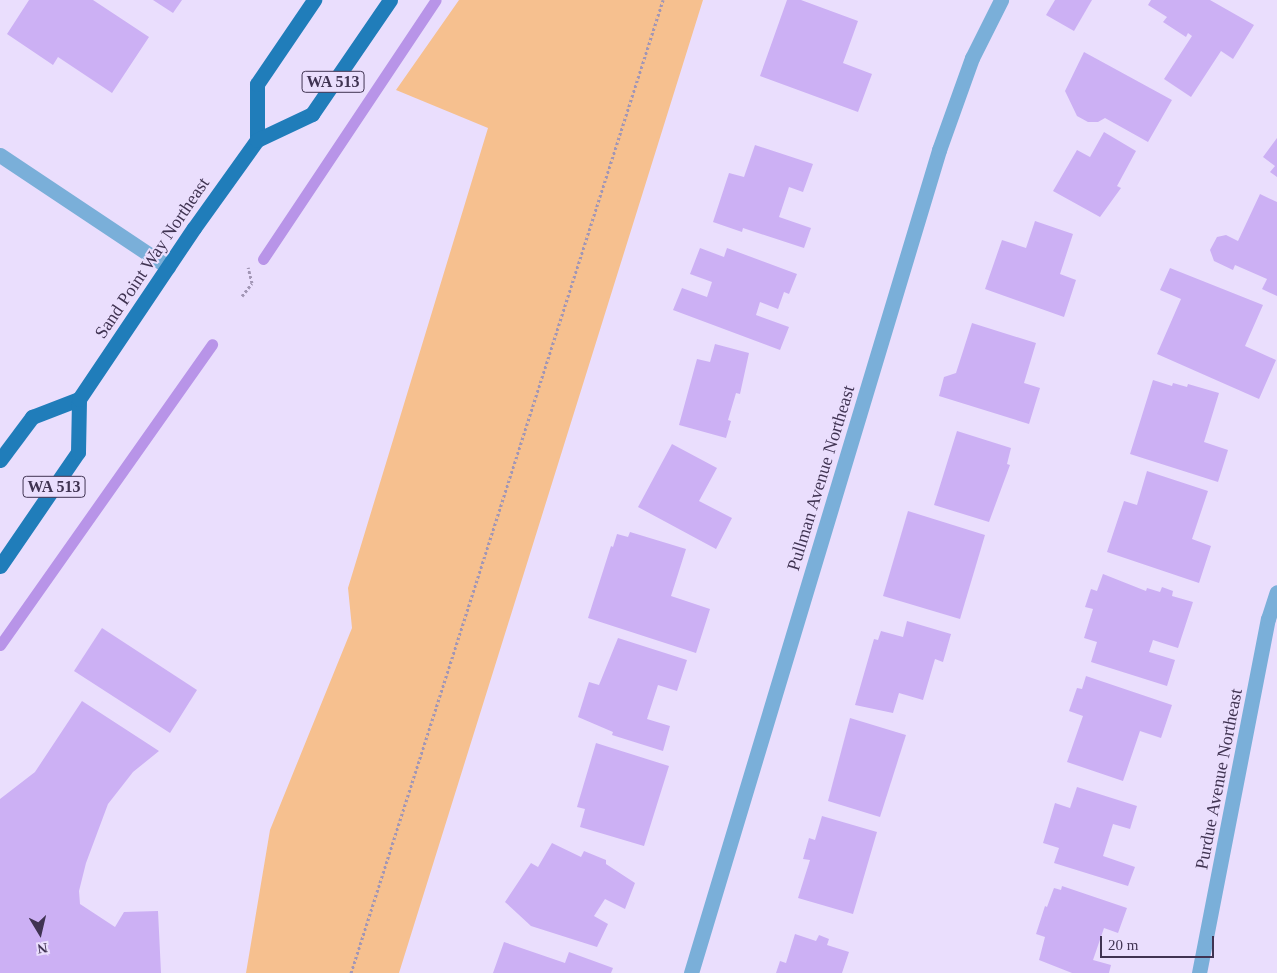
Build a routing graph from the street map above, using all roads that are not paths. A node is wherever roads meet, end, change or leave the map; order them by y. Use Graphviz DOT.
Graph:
graph roads {
  1 [pos="314,0"];
  2 [pos="390,0"];
  3 [pos="1001,0"];
  4 [pos="257,140"];
  5 [pos="0,155"];
  6 [pos="168,267"];
  7 [pos="79,399"];
  8 [pos="0,460"];
  9 [pos="0,566"];
  10 [pos="1277,592"];
  11 [pos="691,973"];
  12 [pos="1200,973"];
  1 -- 4 [label="main road"];
  2 -- 4 [label="main road, Sand Point Way Northeast / WA 513"];
  3 -- 11 [label="street, Pullman Avenue Northeast"];
  4 -- 6 [label="main road, Sand Point Way Northeast / WA 513"];
  5 -- 6 [label="street"];
  6 -- 7 [label="main road, Sand Point Way Northeast / WA 513"];
  7 -- 8 [label="main road, WA 513"];
  7 -- 9 [label="main road, WA 513"];
  10 -- 12 [label="street, Purdue Avenue Northeast"];
}
